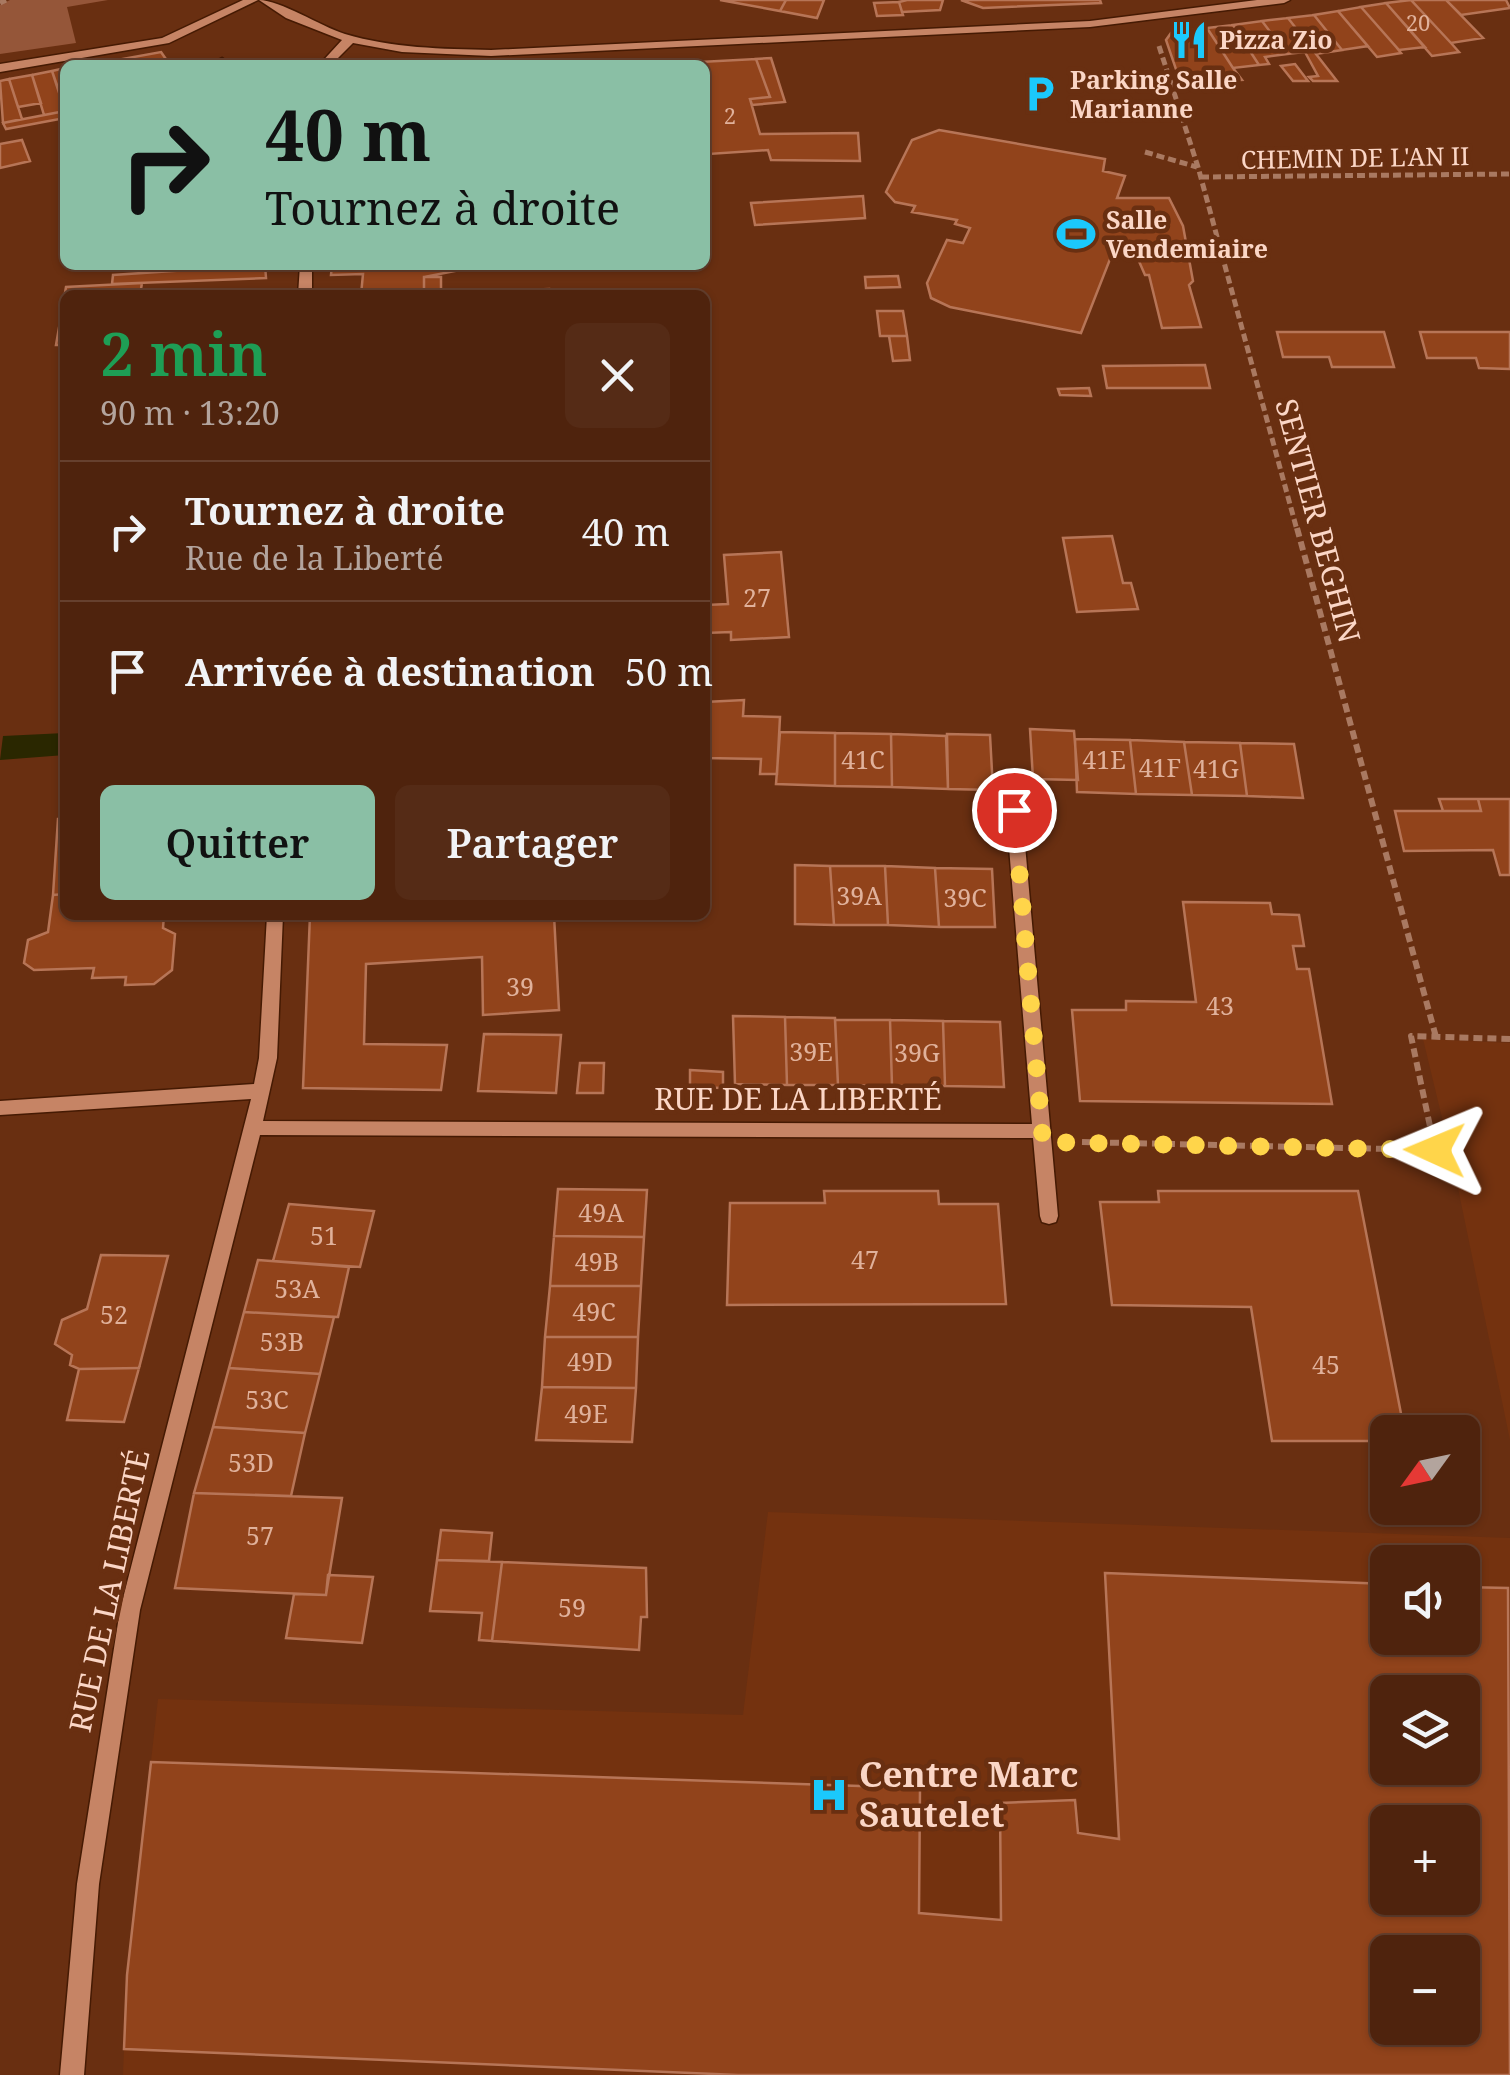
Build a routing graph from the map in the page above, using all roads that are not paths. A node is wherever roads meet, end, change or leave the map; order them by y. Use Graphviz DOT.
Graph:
graph roads {
  1 [pos="252,0"];
  2 [pos="265,0"];
  3 [pos="1284,0"];
  4 [pos="350,39"];
  5 [pos="330,60"];
  6 [pos="0,68"];
  7 [pos="1014,810"];
  8 [pos="275,920"];
  9 [pos="262,1091"];
  10 [pos="0,1108"];
  11 [pos="253,1128"];
  12 [pos="1043,1136"];
  13 [pos="1050,1216"];
  14 [pos="72,2075"];
  1 -- 6 [label="street"];
  2 -- 4 [label="street"];
  3 -- 4 [label="street"];
  4 -- 5 [label="street"];
  7 -- 12 [label="street"];
  8 -- 9 [label="street, RUE DE LA LIBERTÉ"];
  9 -- 10 [label="street"];
  9 -- 11 [label="street, RUE DE LA LIBERTÉ"];
  11 -- 12 [label="street, RUE DE LA LIBERTÉ"];
  11 -- 14 [label="street, RUE DE LA LIBERTÉ"];
  12 -- 13 [label="street"];
}
